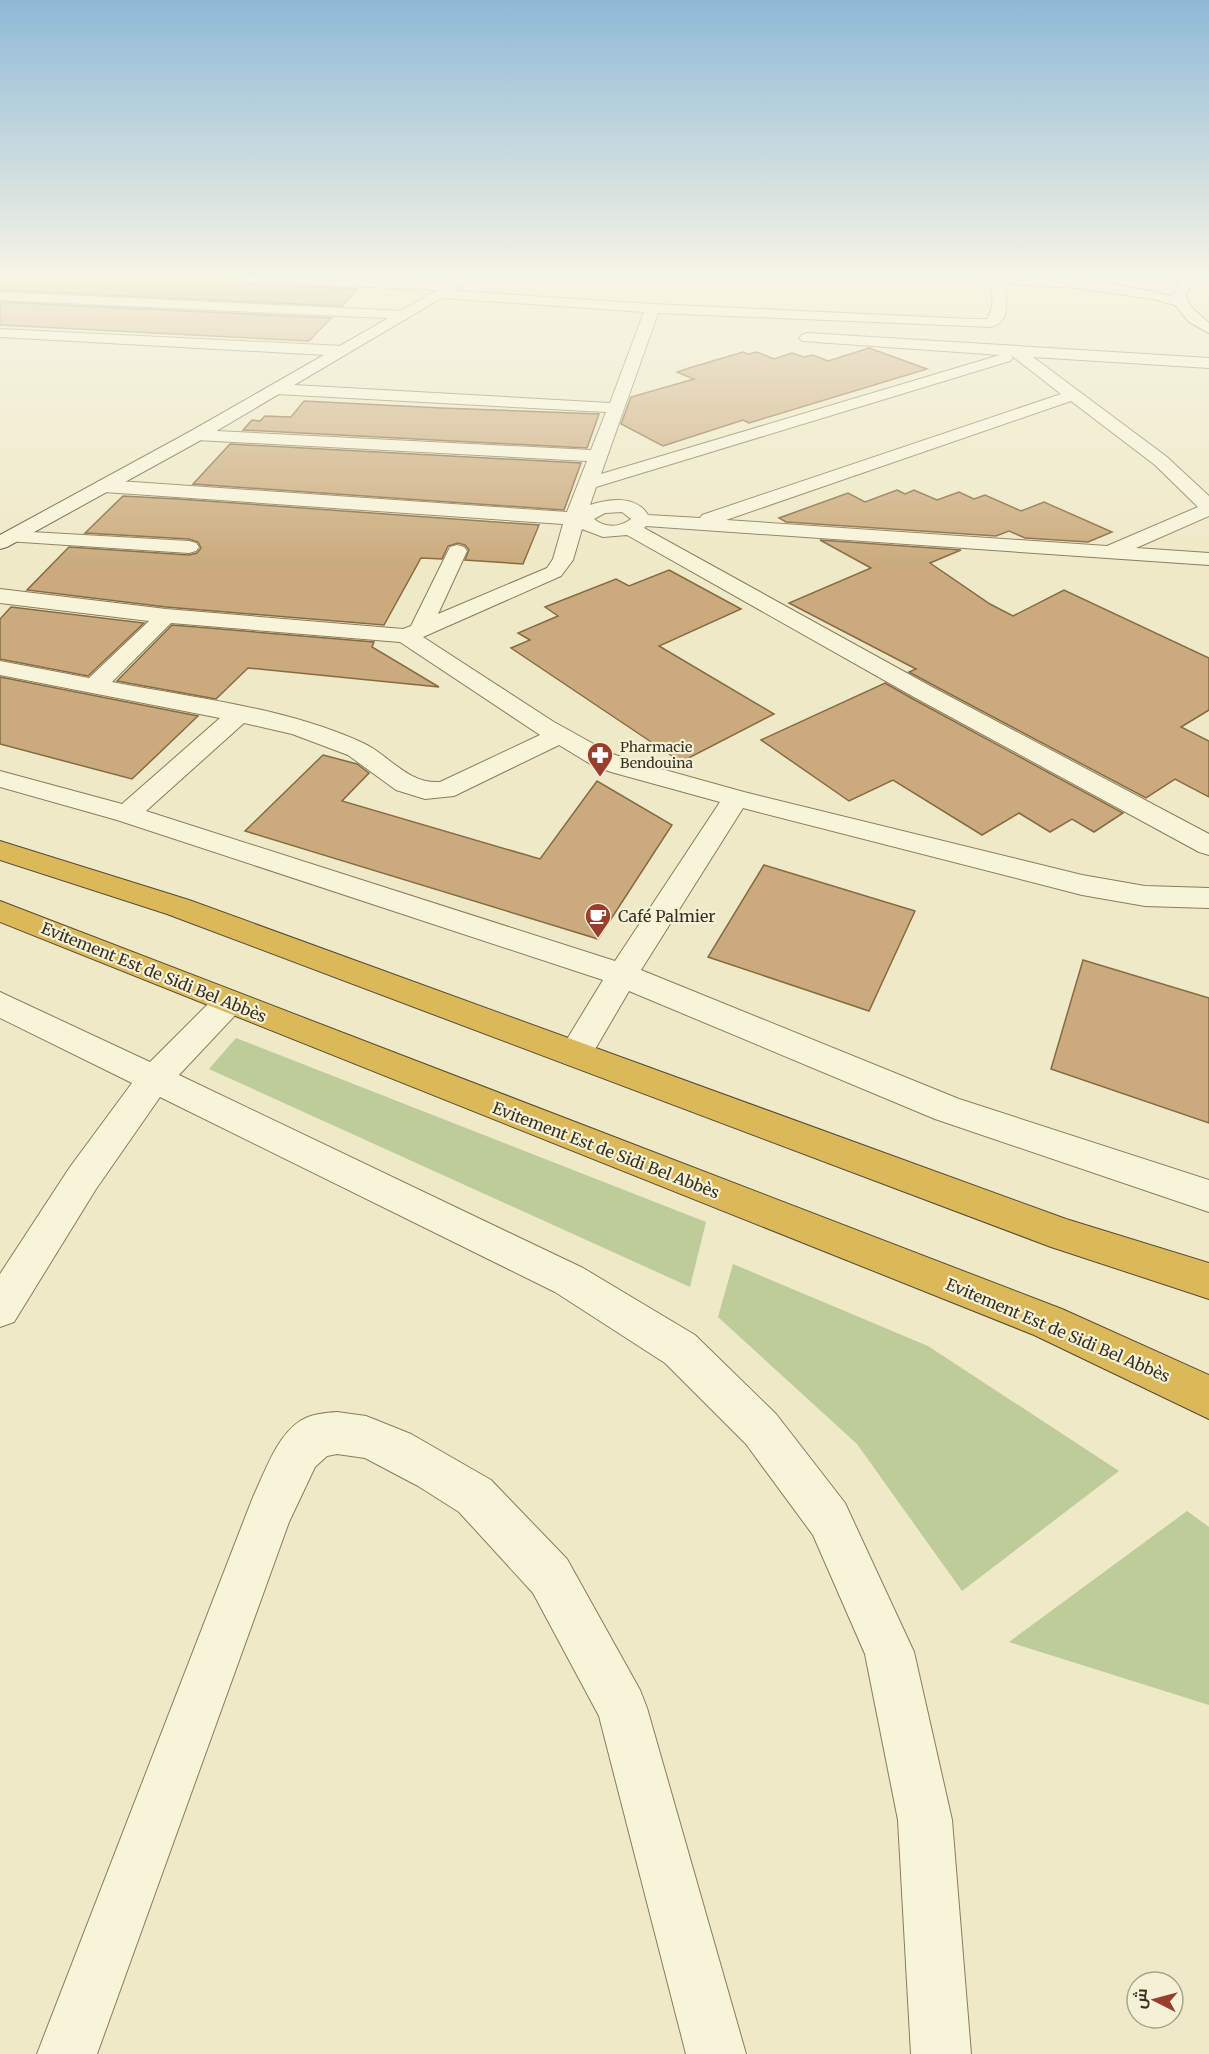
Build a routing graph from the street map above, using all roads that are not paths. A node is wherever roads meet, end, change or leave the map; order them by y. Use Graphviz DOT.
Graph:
graph roads {
  1 [pos="304,373"];
  2 [pos="632,373"];
  3 [pos="948,373"];
  4 [pos="1044,373"];
  5 [pos="276,389"];
  6 [pos="1073,395"];
  7 [pos="616,408"];
  8 [pos="197,435"];
  9 [pos="598,456"];
  10 [pos="587,484"];
  11 [pos="104,486"];
  12 [pos="1209,508"];
  13 [pos="580,519"];
  14 [pos="636,524"];
  15 [pos="695,524"];
  16 [pos="6,540"];
  17 [pos="189,547"];
  18 [pos="457,550"];
  19 [pos="1110,552"];
  20 [pos="1209,559"];
  21 [pos="0,597"];
  22 [pos="166,616"];
  23 [pos="413,633"];
  24 [pos="0,668"];
  25 [pos="95,686"];
  26 [pos="239,714"];
  27 [pos="560,735"];
  28 [pos="0,779"];
  29 [pos="736,798"];
  30 [pos="127,814"];
  31 [pos="1209,846"];
  32 [pos="0,850"];
  33 [pos="1209,898"];
  34 [pos="0,911"];
  35 [pos="622,975"];
  36 [pos="229,1002"];
  37 [pos="0,1004"];
  38 [pos="575,1054"];
  39 [pos="153,1080"];
  40 [pos="1209,1196"];
  41 [pos="1209,1281"];
  42 [pos="0,1309"];
  43 [pos="1209,1398"];
  44 [pos="67,2054"];
  45 [pos="716,2054"];
  46 [pos="941,2054"];
  1 -- 5 [label="street"];
  2 -- 7 [label="street"];
  3 -- 10 [label="street"];
  4 -- 6 [label="street"];
  5 -- 7 [label="street"];
  5 -- 8 [label="street"];
  6 -- 12 [label="street"];
  6 -- 15 [label="street"];
  7 -- 9 [label="street"];
  8 -- 9 [label="street"];
  8 -- 11 [label="street"];
  9 -- 10 [label="street"];
  10 -- 13 [label="street"];
  11 -- 13 [label="street"];
  11 -- 16 [label="street"];
  12 -- 19 [label="street"];
  13 -- 14 [label="street"];
  13 -- 23 [label="street"];
  14 -- 15 [label="street"];
  14 -- 31 [label="street"];
  15 -- 19 [label="street"];
  16 -- 17 [label="street"];
  18 -- 23 [label="street"];
  19 -- 20 [label="street"];
  21 -- 22 [label="street"];
  22 -- 23 [label="street"];
  22 -- 25 [label="street"];
  23 -- 27 [label="street"];
  24 -- 25 [label="street"];
  25 -- 26 [label="street"];
  26 -- 27 [label="street"];
  26 -- 30 [label="street"];
  27 -- 29 [label="street"];
  28 -- 30 [label="street"];
  29 -- 33 [label="street"];
  29 -- 35 [label="street"];
  30 -- 35 [label="street"];
  32 -- 38 [label="highway"];
  34 -- 36 [label="highway, Evitement Est de Sidi Bel Abbès"];
  35 -- 38 [label="street"];
  35 -- 40 [label="street"];
  36 -- 39 [label="street"];
  36 -- 43 [label="highway, Evitement Est de Sidi Bel Abbès"];
  37 -- 39 [label="street"];
  38 -- 41 [label="highway"];
  39 -- 42 [label="street"];
  39 -- 46 [label="street"];
  44 -- 45 [label="street"];
}
